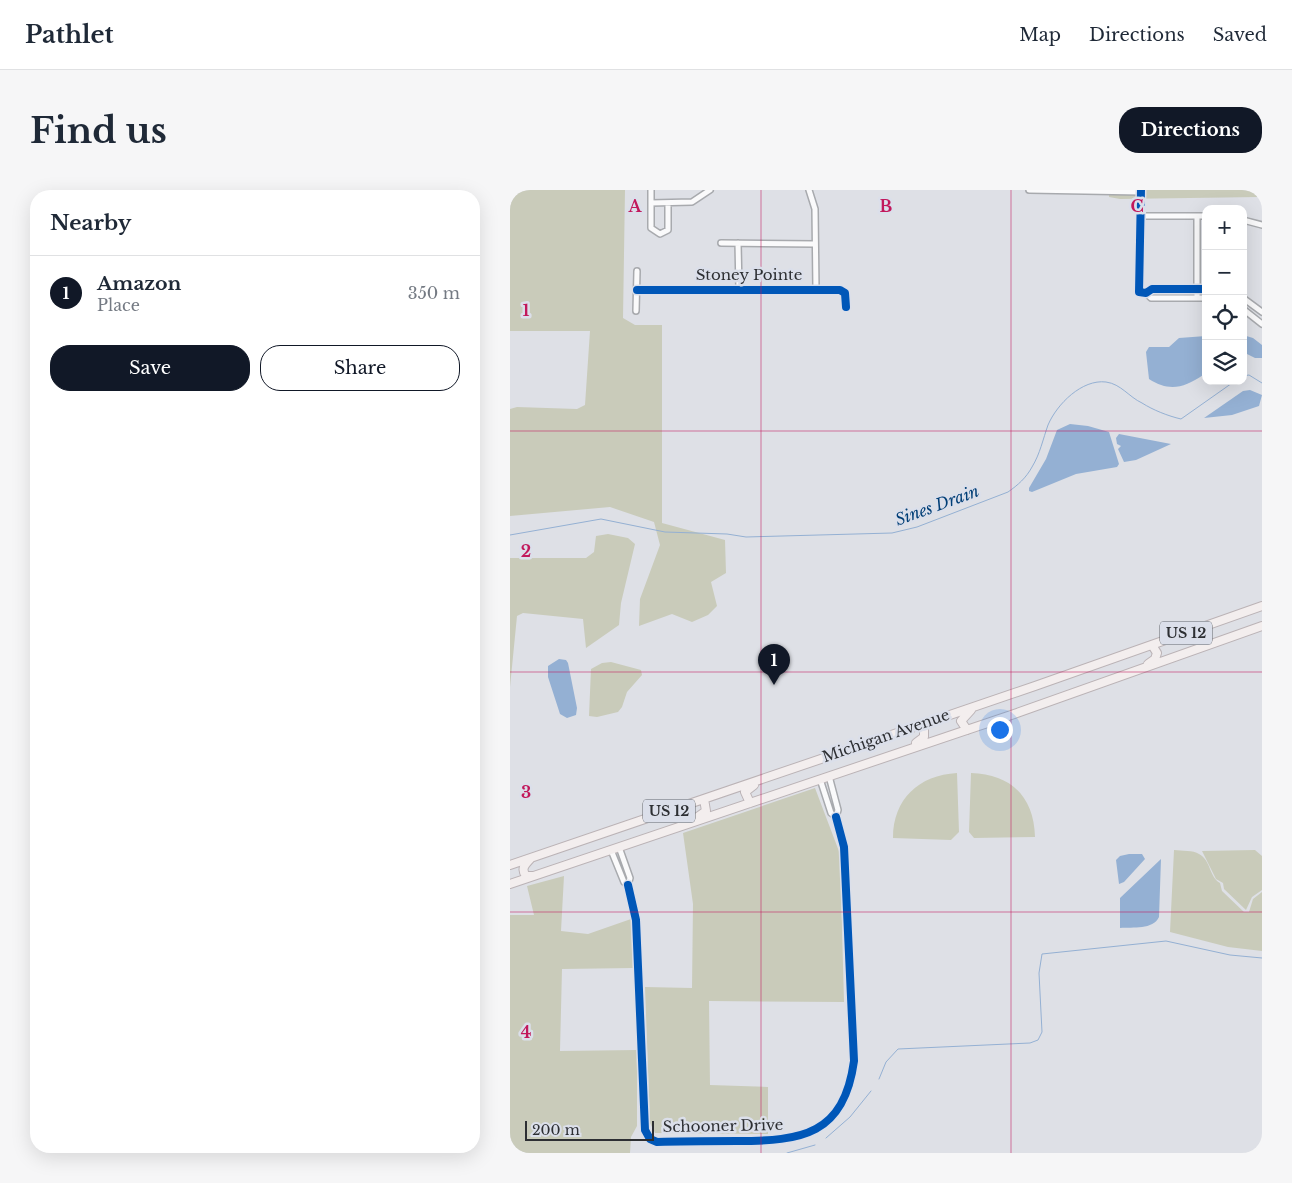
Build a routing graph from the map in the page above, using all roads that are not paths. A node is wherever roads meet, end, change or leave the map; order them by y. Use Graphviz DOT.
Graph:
graph roads {
  1 [pos="651,190"];
  2 [pos="710,190"];
  3 [pos="809,190"];
  4 [pos="1029,190"];
  5 [pos="1141,191"];
  6 [pos="651,203"];
  7 [pos="668,203"];
  8 [pos="1141,216"];
  9 [pos="1197,216"];
  10 [pos="1202,216"];
  11 [pos="1247,221"];
  12 [pos="1262,225"];
  13 [pos="721,243"];
  14 [pos="738,243"];
  15 [pos="815,244"];
  16 [pos="637,271"];
  17 [pos="739,289"];
  18 [pos="816,289"];
  19 [pos="1197,289"];
  20 [pos="1202,289"];
  21 [pos="637,290"];
  22 [pos="1146,293"];
  23 [pos="1197,298"];
  24 [pos="1202,298"];
  25 [pos="1247,301"];
  26 [pos="846,307"];
  27 [pos="636,311"];
  28 [pos="1262,312"];
  29 [pos="1247,313"];
  30 [pos="1262,324"];
  31 [pos="1262,606"];
  32 [pos="1262,626"];
  33 [pos="1152,645"];
  34 [pos="1135,671"];
  35 [pos="975,707"];
  36 [pos="919,725"];
  37 [pos="967,730"];
  38 [pos="891,754"];
  39 [pos="829,776"];
  40 [pos="820,779"];
  41 [pos="759,780"];
  42 [pos="704,799"];
  43 [pos="750,803"];
  44 [pos="836,817"];
  45 [pos="684,825"];
  46 [pos="619,848"];
  47 [pos="611,850"];
  48 [pos="532,857"];
  49 [pos="510,864"];
  50 [pos="532,876"];
  51 [pos="510,884"];
  52 [pos="628,884"];
  1 -- 6 [label="street"];
  2 -- 7 [label="street"];
  3 -- 15 [label="street"];
  4 -- 5 [label="street"];
  5 -- 8 [label="street"];
  6 -- 7 [label="street"];
  6 -- 7 [label="street"];
  8 -- 9 [label="street"];
  8 -- 22 [label="street"];
  9 -- 10 [label="street"];
  9 -- 19 [label="street"];
  11 -- 12 [label="street"];
  13 -- 14 [label="street"];
  14 -- 15 [label="street"];
  14 -- 17 [label="street"];
  15 -- 18 [label="street"];
  16 -- 21 [label="street"];
  17 -- 18 [label="street, Stoney Pointe"];
  17 -- 21 [label="street, Stoney Pointe"];
  18 -- 26 [label="street, Stoney Pointe"];
  19 -- 20 [label="street"];
  19 -- 22 [label="street"];
  19 -- 23 [label="street"];
  21 -- 27 [label="street"];
  22 -- 23 [label="street"];
  23 -- 24 [label="street"];
  25 -- 28 [label="street"];
  29 -- 30 [label="street"];
  31 -- 33 [label="main road, Michigan Avenue / US 12"];
  32 -- 34 [label="main road, Michigan Avenue / US 12"];
  33 -- 34 [label="main road"];
  33 -- 35 [label="main road, Michigan Avenue / US 12"];
  34 -- 37 [label="main road, Michigan Avenue / US 12"];
  35 -- 36 [label="main road, Michigan Avenue / US 12"];
  35 -- 37 [label="main road"];
  36 -- 38 [label="main road"];
  36 -- 41 [label="main road, Michigan Avenue / US 12"];
  37 -- 38 [label="main road, Michigan Avenue / US 12"];
  38 -- 39 [label="main road, Michigan Avenue / US 12"];
  39 -- 40 [label="main road, Michigan Avenue / US 12"];
  39 -- 44 [label="street, Schooner Drive"];
  40 -- 43 [label="main road, Michigan Avenue / US 12"];
  40 -- 44 [label="street, Schooner Drive"];
  41 -- 42 [label="main road, Michigan Avenue / US 12"];
  41 -- 43 [label="main road"];
  42 -- 45 [label="main road"];
  42 -- 48 [label="main road, Michigan Avenue / US 12"];
  43 -- 45 [label="main road, Michigan Avenue / US 12"];
  44 -- 52 [label="street, Schooner Drive"];
  45 -- 46 [label="main road, Michigan Avenue / US 12"];
  46 -- 47 [label="main road, Michigan Avenue / US 12"];
  46 -- 52 [label="street, Schooner Drive"];
  47 -- 50 [label="main road, Michigan Avenue / US 12"];
  47 -- 52 [label="street, Schooner Drive"];
  48 -- 49 [label="main road, Michigan Avenue / US 12"];
  48 -- 50 [label="main road"];
  50 -- 51 [label="main road, Michigan Avenue / US 12"];
}
